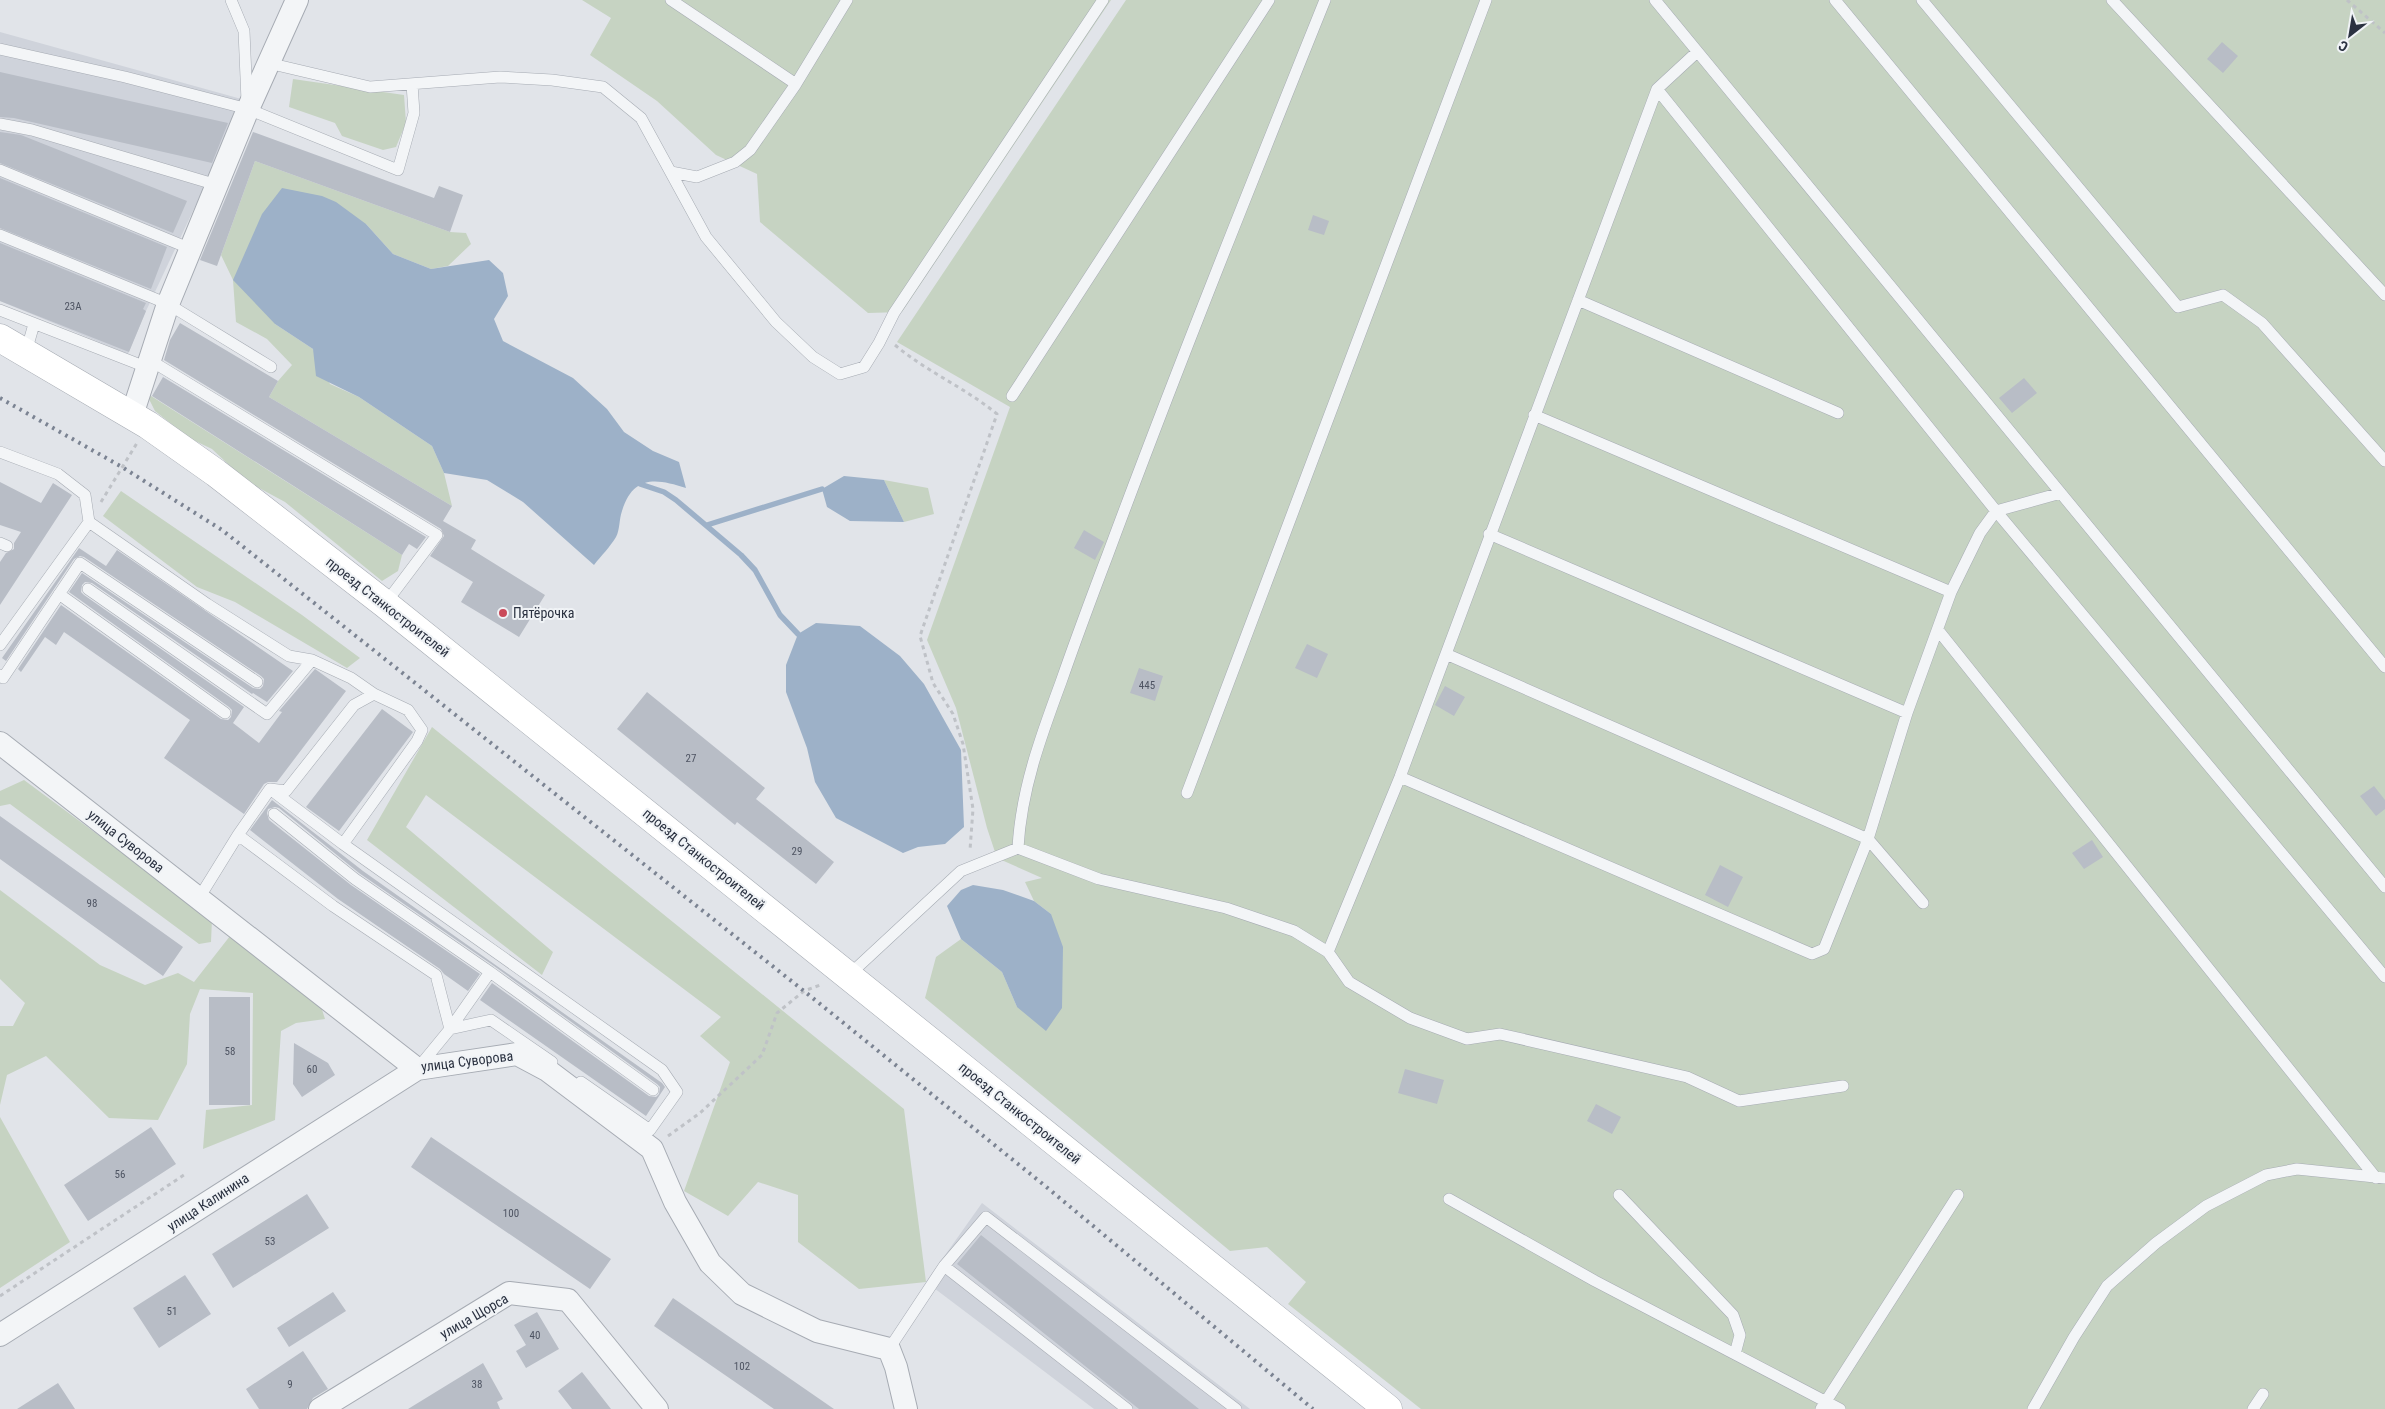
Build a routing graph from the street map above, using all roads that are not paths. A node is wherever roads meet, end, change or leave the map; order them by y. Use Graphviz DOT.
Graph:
graph roads {
  1 [pos="232,0"];
  2 [pos="297,0"];
  3 [pos="671,0"];
  4 [pos="847,0"];
  5 [pos="1103,0"];
  6 [pos="1269,0"];
  7 [pos="1325,0"];
  8 [pos="1486,0"];
  9 [pos="1654,0"];
  10 [pos="1835,0"];
  11 [pos="1922,0"];
  12 [pos="2112,0"];
  13 [pos="0,49"];
  14 [pos="1697,52"];
  15 [pos="268,63"];
  16 [pos="412,84"];
  17 [pos="796,84"];
  18 [pos="1657,89"];
  19 [pos="248,109"];
  20 [pos="0,124"];
  21 [pos="0,170"];
  22 [pos="671,172"];
  23 [pos="217,185"];
  24 [pos="0,235"];
  25 [pos="191,249"];
  26 [pos="2385,295"];
  27 [pos="1578,300"];
  28 [pos="168,304"];
  29 [pos="0,310"];
  30 [pos="34,324"];
  31 [pos="0,338"];
  32 [pos="26,352"];
  33 [pos="147,363"];
  34 [pos="271,367"];
  35 [pos="1012,396"];
  36 [pos="1838,413"];
  37 [pos="1534,415"];
  38 [pos="137,426"];
  39 [pos="0,452"];
  40 [pos="2385,461"];
  41 [pos="2061,493"];
  42 [pos="1996,511"];
  43 [pos="89,522"];
  44 [pos="1489,534"];
  45 [pos="88,589"];
  46 [pos="1951,592"];
  47 [pos="60,594"];
  48 [pos="385,604"];
  49 [pos="1938,630"];
  50 [pos="0,645"];
  51 [pos="1446,654"];
  52 [pos="312,660"];
  53 [pos="2385,667"];
  54 [pos="0,675"];
  55 [pos="257,682"];
  56 [pos="374,694"];
  57 [pos="225,713"];
  58 [pos="1907,713"];
  59 [pos="0,743"];
  60 [pos="1400,777"];
  61 [pos="270,789"];
  62 [pos="1187,793"];
  63 [pos="274,814"];
  64 [pos="238,835"];
  65 [pos="1868,839"];
  66 [pos="343,844"];
  67 [pos="1018,848"];
  68 [pos="2385,887"];
  69 [pos="199,898"];
  70 [pos="1923,903"];
  71 [pos="1328,952"];
  72 [pos="490,972"];
  73 [pos="849,975"];
  74 [pos="2385,977"];
  75 [pos="450,1029"];
  76 [pos="416,1069"];
  77 [pos="1843,1086"];
  78 [pos="653,1090"];
  79 [pos="2380,1178"];
  80 [pos="1619,1195"];
  81 [pos="1958,1196"];
  82 [pos="1449,1199"];
  83 [pos="944,1266"];
  84 [pos="0,1335"];
  85 [pos="889,1349"];
  86 [pos="1735,1354"];
  87 [pos="2263,1394"];
  88 [pos="1824,1405"];
  89 [pos="320,1409"];
  90 [pos="657,1409"];
  91 [pos="906,1409"];
  92 [pos="1127,1409"];
  93 [pos="1236,1409"];
  94 [pos="1388,1409"];
  95 [pos="1840,1409"];
  96 [pos="2033,1409"];
  97 [pos="2254,1409"];
  1 -- 19 [label="lane"];
  2 -- 15 [label="street"];
  3 -- 17 [label="lane"];
  4 -- 17 [label="lane"];
  5 -- 22 [label="lane"];
  6 -- 35 [label="lane"];
  7 -- 67 [label="lane"];
  8 -- 62 [label="lane"];
  9 -- 14 [label="lane"];
  10 -- 53 [label="lane"];
  11 -- 40 [label="lane"];
  12 -- 26 [label="lane"];
  13 -- 19 [label="lane"];
  14 -- 18 [label="lane"];
  14 -- 41 [label="lane"];
  15 -- 16 [label="lane"];
  15 -- 19 [label="street"];
  16 -- 19 [label="lane"];
  16 -- 22 [label="lane"];
  17 -- 22 [label="lane"];
  18 -- 27 [label="lane"];
  18 -- 42 [label="lane"];
  19 -- 23 [label="street"];
  20 -- 23 [label="lane"];
  21 -- 25 [label="lane"];
  23 -- 25 [label="street"];
  24 -- 28 [label="lane"];
  25 -- 28 [label="street"];
  27 -- 36 [label="lane"];
  27 -- 37 [label="lane"];
  28 -- 33 [label="street"];
  28 -- 34 [label="lane"];
  29 -- 30 [label="lane"];
  30 -- 32 [label="lane"];
  30 -- 33 [label="lane"];
  31 -- 32 [label="main road, проезд Станкостроителей"];
  32 -- 38 [label="main road, проезд Станкостроителей"];
  33 -- 38 [label="street"];
  33 -- 48 [label="lane"];
  37 -- 44 [label="lane"];
  37 -- 46 [label="lane"];
  38 -- 48 [label="main road, проезд Станкостроителей"];
  39 -- 43 [label="lane"];
  41 -- 42 [label="lane"];
  41 -- 68 [label="lane"];
  42 -- 46 [label="lane"];
  42 -- 74 [label="lane"];
  43 -- 50 [label="lane"];
  43 -- 52 [label="lane"];
  44 -- 51 [label="lane"];
  44 -- 58 [label="lane"];
  45 -- 52 [label="lane"];
  46 -- 49 [label="lane"];
  47 -- 54 [label="lane"];
  47 -- 55 [label="lane"];
  47 -- 57 [label="lane"];
  48 -- 73 [label="main road, проезд Станкостроителей"];
  49 -- 58 [label="lane"];
  49 -- 79 [label="lane"];
  51 -- 60 [label="lane"];
  51 -- 65 [label="lane"];
  52 -- 56 [label="lane"];
  56 -- 61 [label="lane"];
  56 -- 66 [label="lane"];
  58 -- 65 [label="lane"];
  59 -- 69 [label="street, улица Суворова"];
  60 -- 65 [label="lane"];
  60 -- 71 [label="lane"];
  61 -- 64 [label="lane"];
  61 -- 66 [label="lane"];
  63 -- 72 [label="lane"];
  64 -- 69 [label="lane"];
  64 -- 75 [label="lane"];
  65 -- 70 [label="lane"];
  66 -- 75 [label="lane"];
  67 -- 71 [label="lane"];
  67 -- 73 [label="lane"];
  69 -- 76 [label="street, улица Суворова"];
  71 -- 77 [label="lane"];
  72 -- 75 [label="lane"];
  72 -- 78 [label="lane"];
  73 -- 94 [label="main road, проезд Станкостроителей"];
  75 -- 76 [label="lane"];
  76 -- 84 [label="street, улица Калинина"];
  76 -- 85 [label="street, улица Суворова"];
  79 -- 96 [label="lane"];
  80 -- 86 [label="lane"];
  81 -- 88 [label="lane"];
  82 -- 86 [label="lane"];
  83 -- 85 [label="lane"];
  83 -- 92 [label="lane"];
  83 -- 93 [label="lane"];
  85 -- 91 [label="street"];
  86 -- 88 [label="lane"];
  87 -- 97 [label="lane"];
  88 -- 95 [label="lane"];
  89 -- 90 [label="street, улица Щорса"];
}
